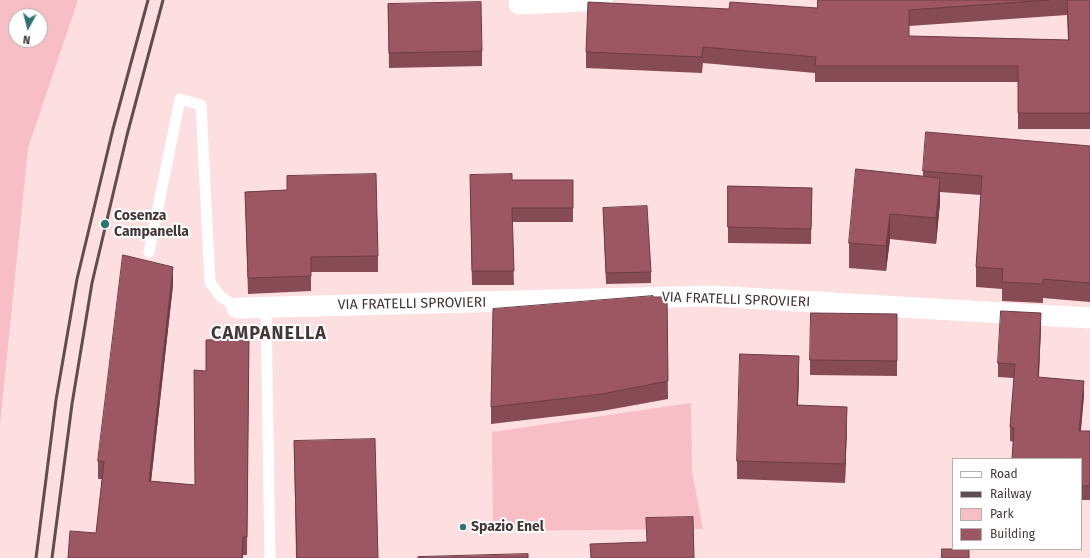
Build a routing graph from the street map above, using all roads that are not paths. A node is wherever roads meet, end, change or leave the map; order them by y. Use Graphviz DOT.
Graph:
graph roads {
  1 [pos="602,0"];
  2 [pos="519,4"];
  3 [pos="149,252"];
  4 [pos="238,308"];
  5 [pos="266,308"];
  6 [pos="1090,318"];
  7 [pos="270,558"];
  1 -- 2 [label="street"];
  3 -- 4 [label="lane"];
  4 -- 5 [label="street, VIA FRATELLI SPROVIERI"];
  5 -- 6 [label="street, VIA FRATELLI SPROVIERI"];
  5 -- 7 [label="lane"];
}
